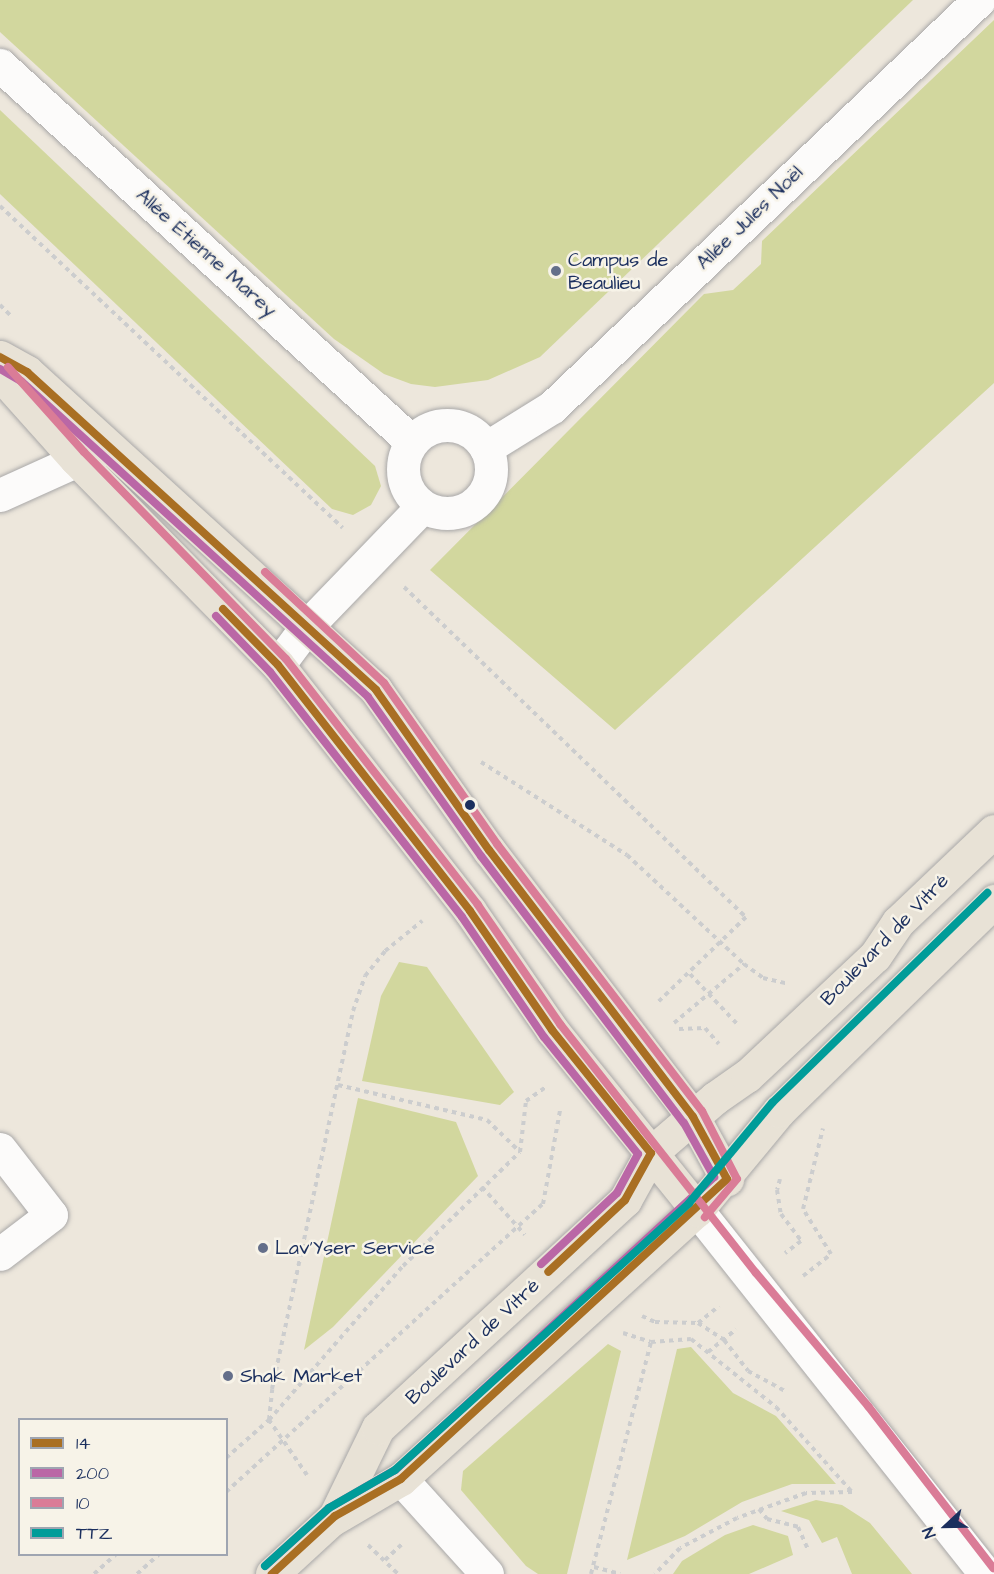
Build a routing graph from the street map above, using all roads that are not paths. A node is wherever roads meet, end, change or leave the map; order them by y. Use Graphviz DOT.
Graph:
graph roads {
  1 [pos="979,0"];
  2 [pos="0,65"];
  3 [pos="0,357"];
  4 [pos="0,374"];
  5 [pos="412,442"];
  6 [pos="110,446"];
  7 [pos="486,448"];
  8 [pos="76,459"];
  9 [pos="0,495"];
  10 [pos="423,506"];
  11 [pos="308,625"];
  12 [pos="278,665"];
  13 [pos="994,831"];
  14 [pos="994,901"];
  15 [pos="693,1118"];
  16 [pos="0,1149"];
  17 [pos="651,1153"];
  18 [pos="727,1179"];
  19 [pos="697,1210"];
  20 [pos="0,1254"];
  21 [pos="401,1479"];
  22 [pos="335,1516"];
  23 [pos="272,1574"];
  24 [pos="487,1574"];
  25 [pos="985,1574"];
  1 -- 7 [label="street, Allée Jules Noël"];
  2 -- 5 [label="street, Allée Étienne Marey"];
  3 -- 6 [label="main road"];
  4 -- 8 [label="main road"];
  5 -- 7 [label="street"];
  5 -- 10 [label="street"];
  6 -- 8 [label="street"];
  6 -- 11 [label="main road"];
  7 -- 10 [label="street"];
  8 -- 9 [label="street"];
  8 -- 12 [label="main road"];
  10 -- 11 [label="street"];
  11 -- 12 [label="street"];
  11 -- 15 [label="main road"];
  12 -- 17 [label="main road"];
  13 -- 15 [label="main road, Boulevard de Vitré"];
  14 -- 18 [label="main road, Boulevard de Vitré"];
  15 -- 17 [label="main road, Boulevard de Vitré"];
  15 -- 18 [label="main road"];
  16 -- 20 [label="street"];
  17 -- 19 [label="main road"];
  17 -- 22 [label="main road, Boulevard de Vitré"];
  18 -- 19 [label="main road, Boulevard de Vitré"];
  19 -- 21 [label="main road, Boulevard de Vitré"];
  19 -- 25 [label="street"];
  21 -- 22 [label="main road, Boulevard de Vitré"];
  21 -- 24 [label="street"];
  22 -- 23 [label="main road, Boulevard de Vitré"];
}
